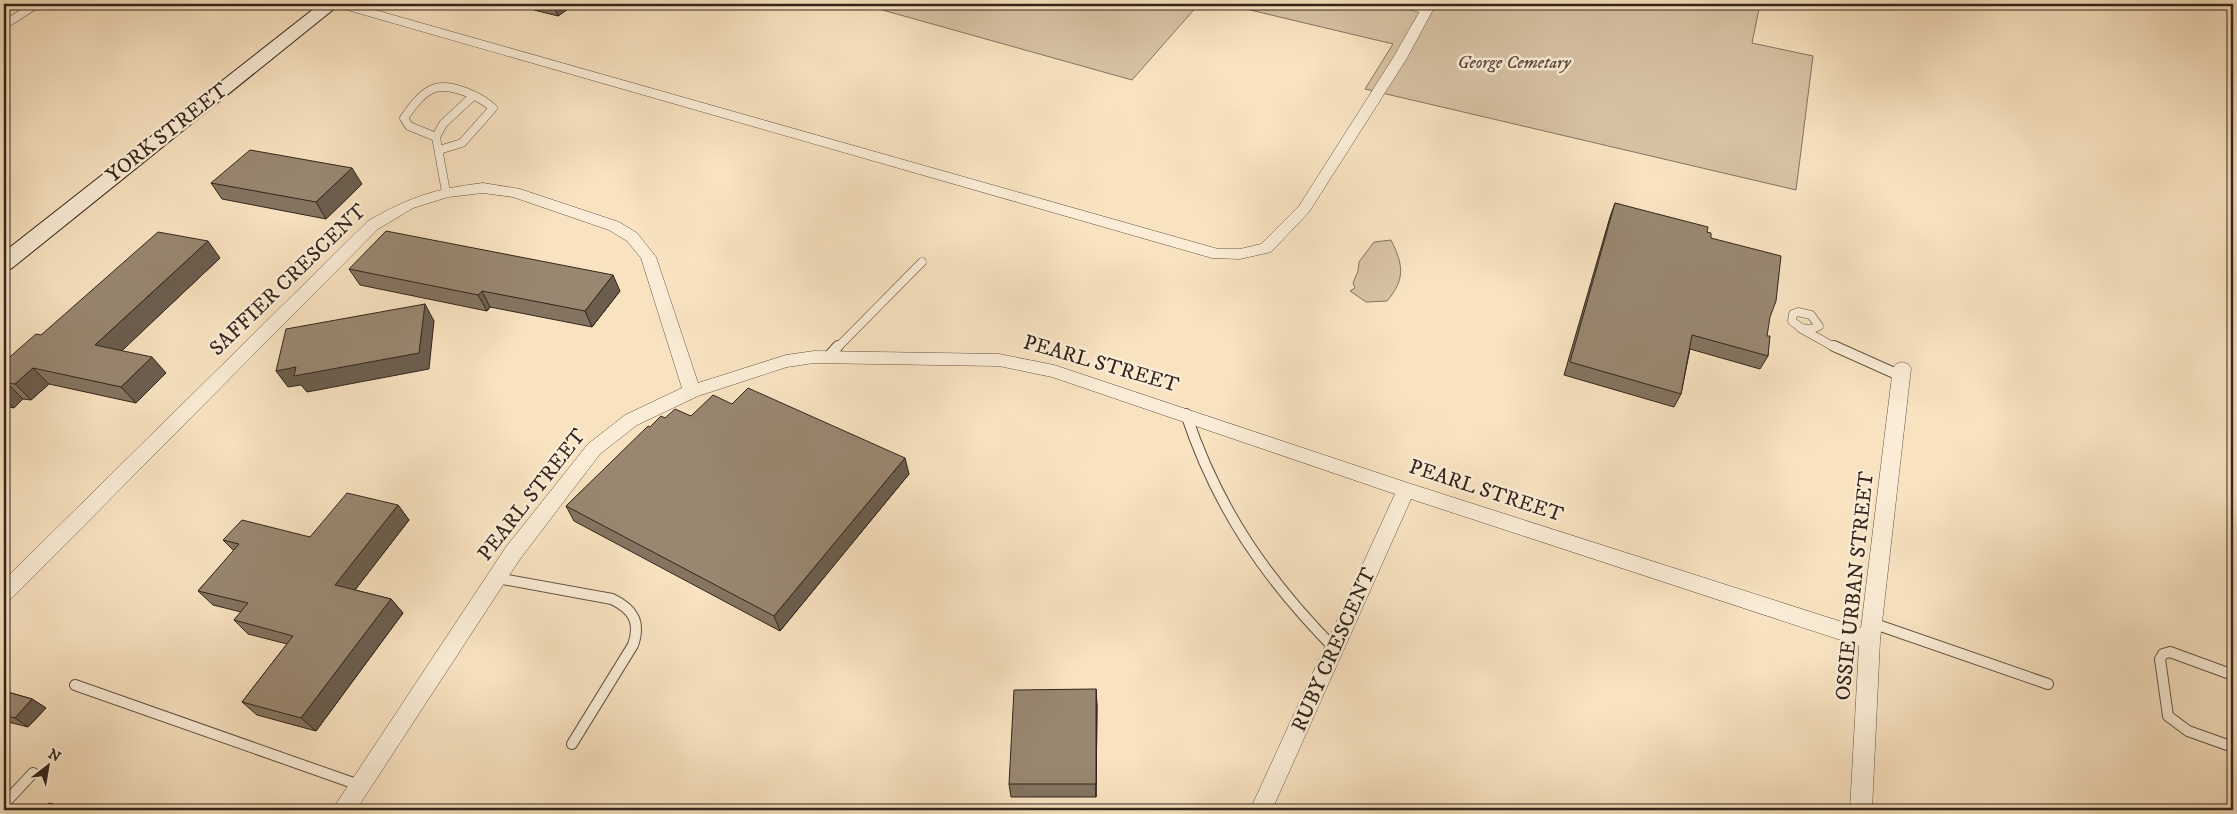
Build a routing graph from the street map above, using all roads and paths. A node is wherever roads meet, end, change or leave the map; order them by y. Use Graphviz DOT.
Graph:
graph roads {
  1 [pos="37,4"];
  2 [pos="331,4"];
  3 [pos="341,4"];
  4 [pos="1404,4"];
  5 [pos="1428,7"];
  6 [pos="4,25"];
  7 [pos="473,96"];
  8 [pos="436,137"];
  9 [pos="439,150"];
  10 [pos="446,192"];
  11 [pos="922,262"];
  12 [pos="4,263"];
  13 [pos="1800,328"];
  14 [pos="829,356"];
  15 [pos="1901,372"];
  16 [pos="692,391"];
  17 [pos="1186,414"];
  18 [pos="1406,490"];
  19 [pos="496,578"];
  20 [pos="4,593"];
  21 [pos="1871,631"];
  22 [pos="1335,649"];
  23 [pos="2233,675"];
  24 [pos="75,684"];
  25 [pos="2048,684"];
  26 [pos="572,744"];
  27 [pos="2233,747"];
  28 [pos="32,773"];
  29 [pos="360,785"];
  30 [pos="4,804"];
  31 [pos="343,810"];
  32 [pos="1261,810"];
  33 [pos="1861,810"];
  1 -- 6 [label="lane"];
  2 -- 12 [label="main road, YORK STREET"];
  3 -- 5 [label="street"];
  4 -- 5 [label="lane"];
  7 -- 8 [label="lane"];
  7 -- 8 [label="lane"];
  7 -- 9 [label="lane"];
  8 -- 9 [label="lane"];
  9 -- 10 [label="lane"];
  10 -- 16 [label="street, SAFFIER CRESCENT"];
  10 -- 20 [label="street, SAFFIER CRESCENT"];
  11 -- 14 [label="lane"];
  13 -- 15 [label="lane"];
  14 -- 16 [label="street, PEARL STREET"];
  14 -- 17 [label="street, PEARL STREET"];
  15 -- 21 [label="street, OSSIE URBAN STREET"];
  16 -- 19 [label="street, PEARL STREET"];
  17 -- 18 [label="street, PEARL STREET"];
  17 -- 22 [label="lane"];
  18 -- 21 [label="street, PEARL STREET"];
  18 -- 22 [label="street, RUBY CRESCENT"];
  19 -- 26 [label="lane"];
  19 -- 29 [label="street, PEARL STREET"];
  21 -- 25 [label="lane"];
  21 -- 33 [label="street, OSSIE URBAN STREET"];
  22 -- 32 [label="street, RUBY CRESCENT"];
  23 -- 27 [label="lane"];
  24 -- 29 [label="lane"];
  28 -- 30 [label="lane"];
  29 -- 31 [label="street, PEARL STREET"];
}
